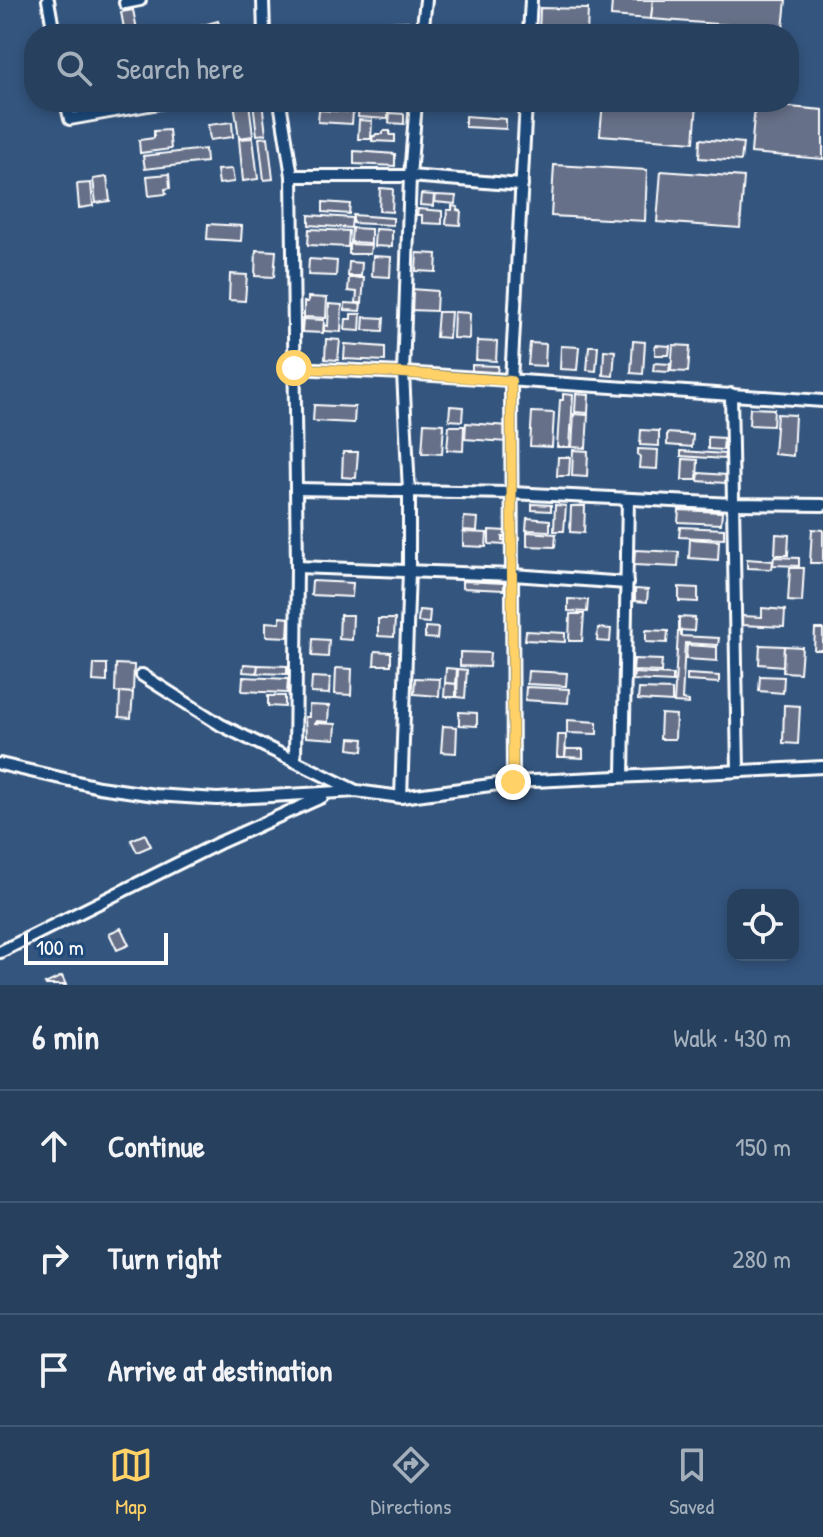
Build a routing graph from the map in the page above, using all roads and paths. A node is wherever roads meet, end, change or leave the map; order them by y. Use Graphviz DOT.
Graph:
graph roads {
  1 [pos="48,0"];
  2 [pos="140,0"];
  3 [pos="263,0"];
  4 [pos="426,0"];
  5 [pos="531,0"];
  6 [pos="125,3"];
  7 [pos="52,24"];
  8 [pos="264,24"];
  9 [pos="423,24"];
  10 [pos="530,24"];
  11 [pos="68,112"];
  12 [pos="109,112"];
  13 [pos="282,112"];
  14 [pos="415,112"];
  15 [pos="526,112"];
  16 [pos="292,176"];
  17 [pos="410,176"];
  18 [pos="522,185"];
  19 [pos="294,368"];
  20 [pos="403,373"];
  21 [pos="511,381"];
  22 [pos="731,394"];
  23 [pos="823,401"];
  24 [pos="296,489"];
  25 [pos="409,491"];
  26 [pos="511,493"];
  27 [pos="628,499"];
  28 [pos="733,504"];
  29 [pos="823,505"];
  30 [pos="297,567"];
  31 [pos="409,571"];
  32 [pos="513,575"];
  33 [pos="627,583"];
  34 [pos="142,675"];
  35 [pos="295,761"];
  36 [pos="0,764"];
  37 [pos="823,767"];
  38 [pos="738,770"];
  39 [pos="623,776"];
  40 [pos="513,782"];
  41 [pos="356,791"];
  42 [pos="331,793"];
  43 [pos="401,797"];
  44 [pos="0,952"];
  1 -- 7 [label="street"];
  2 -- 6 [label="street"];
  3 -- 8 [label="street"];
  4 -- 9 [label="street"];
  5 -- 10 [label="street"];
  11 -- 12 [label="street"];
  13 -- 16 [label="street"];
  14 -- 17 [label="street"];
  15 -- 18 [label="street"];
  16 -- 17 [label="street"];
  16 -- 19 [label="street"];
  17 -- 18 [label="street"];
  17 -- 20 [label="street"];
  18 -- 21 [label="street"];
  19 -- 20 [label="street"];
  19 -- 24 [label="street"];
  20 -- 21 [label="street"];
  20 -- 25 [label="street"];
  21 -- 22 [label="street"];
  21 -- 26 [label="street"];
  22 -- 23 [label="street"];
  22 -- 28 [label="street"];
  24 -- 25 [label="street"];
  24 -- 30 [label="street"];
  25 -- 26 [label="street"];
  25 -- 31 [label="street"];
  26 -- 27 [label="street"];
  26 -- 32 [label="street"];
  27 -- 28 [label="street"];
  27 -- 33 [label="street"];
  28 -- 29 [label="street"];
  28 -- 38 [label="street"];
  30 -- 31 [label="street"];
  30 -- 35 [label="street"];
  31 -- 32 [label="street"];
  31 -- 43 [label="street"];
  32 -- 33 [label="street"];
  32 -- 40 [label="street"];
  33 -- 39 [label="street"];
  34 -- 35 [label="street"];
  35 -- 41 [label="street"];
  36 -- 42 [label="street"];
  37 -- 38 [label="street"];
  38 -- 39 [label="street"];
  39 -- 40 [label="street"];
  40 -- 43 [label="street"];
  41 -- 42 [label="street"];
  41 -- 43 [label="street"];
  42 -- 44 [label="street"];
}
